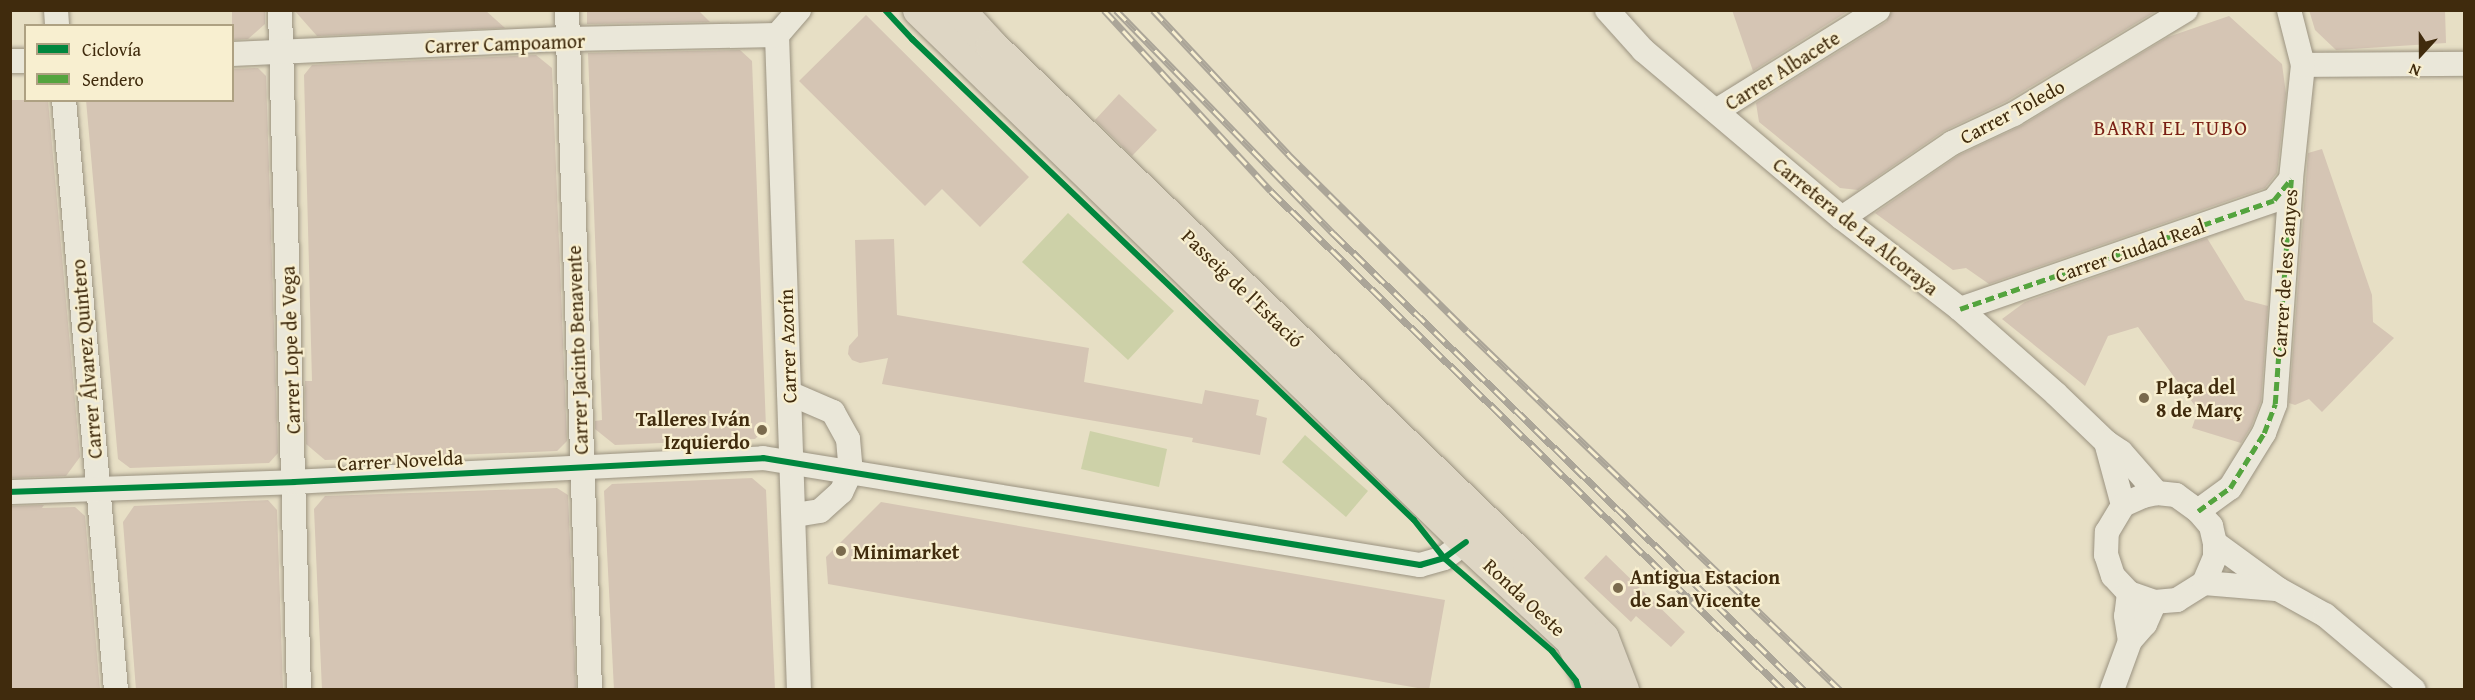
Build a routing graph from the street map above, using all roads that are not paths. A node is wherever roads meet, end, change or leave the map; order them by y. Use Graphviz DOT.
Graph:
graph roads {
  1 [pos="280,10"];
  2 [pos="567,10"];
  3 [pos="799,10"];
  4 [pos="919,10"];
  5 [pos="959,10"];
  6 [pos="1607,10"];
  7 [pos="1878,10"];
  8 [pos="2186,10"];
  9 [pos="2289,10"];
  10 [pos="777,34"];
  11 [pos="568,39"];
  12 [pos="281,52"];
  13 [pos="234,54"];
  14 [pos="2464,64"];
  15 [pos="2303,65"];
  16 [pos="64,102"];
  17 [pos="1716,111"];
  18 [pos="2291,179"];
  19 [pos="1842,218"];
  20 [pos="1960,309"];
  21 [pos="789,393"];
  22 [pos="2106,442"];
  23 [pos="792,463"];
  24 [pos="581,467"];
  25 [pos="851,471"];
  26 [pos="294,482"];
  27 [pos="97,488"];
  28 [pos="10,492"];
  29 [pos="2157,493"];
  30 [pos="2123,505"];
  31 [pos="2198,511"];
  32 [pos="794,515"];
  33 [pos="1466,542"];
  34 [pos="2215,543"];
  35 [pos="1529,563"];
  36 [pos="2204,583"];
  37 [pos="2278,589"];
  38 [pos="2129,593"];
  39 [pos="2155,602"];
  40 [pos="2130,641"];
  41 [pos="116,690"];
  42 [pos="299,690"];
  43 [pos="590,690"];
  44 [pos="799,690"];
  45 [pos="1594,690"];
  46 [pos="1623,690"];
  47 [pos="2112,690"];
  48 [pos="2414,690"];
  1 -- 12 [label="street, Carrer Lope de Vega"];
  2 -- 11 [label="street, Carrer Jacinto Benavente"];
  3 -- 10 [label="street"];
  4 -- 33 [label="main road, Passeig de l'Estació"];
  5 -- 35 [label="main road, Passeig de l'Estació"];
  6 -- 17 [label="street, Carretera de La Alcoraya"];
  7 -- 17 [label="street, Carrer Albacete"];
  8 -- 19 [label="street, Carrer Toledo"];
  9 -- 15 [label="street, Carrer de les Canyes"];
  10 -- 11 [label="street, Carrer Campoamor"];
  10 -- 21 [label="street, Carrer Azorín"];
  11 -- 12 [label="street, Carrer Campoamor"];
  11 -- 24 [label="street, Carrer Jacinto Benavente"];
  12 -- 13 [label="street, Carrer Campoamor"];
  12 -- 26 [label="street, Carrer Lope de Vega"];
  14 -- 15 [label="street"];
  15 -- 18 [label="street, Carrer de les Canyes"];
  16 -- 27 [label="street, Carrer Álvarez Quintero"];
  17 -- 19 [label="street, Carretera de La Alcoraya"];
  18 -- 20 [label="street, Carrer Ciudad Real"];
  18 -- 31 [label="street, Carrer de les Canyes"];
  19 -- 20 [label="street, Carretera de La Alcoraya"];
  20 -- 22 [label="street, Carretera de La Alcoraya"];
  21 -- 23 [label="street, Carrer Azorín"];
  21 -- 25 [label="street"];
  22 -- 29 [label="street, Carretera de La Alcoraya"];
  22 -- 30 [label="street"];
  23 -- 24 [label="street, Carrer Novelda"];
  23 -- 25 [label="street, Carrer Novelda"];
  23 -- 32 [label="street, Carrer Azorín"];
  24 -- 26 [label="street, Carrer Novelda"];
  24 -- 43 [label="street, Carrer Jacinto Benavente"];
  25 -- 32 [label="street"];
  25 -- 33 [label="street, Carrer Novelda"];
  26 -- 27 [label="street, Carrer Novelda"];
  26 -- 42 [label="street, Carrer Lope de Vega"];
  27 -- 28 [label="street, Carrer Novelda"];
  27 -- 41 [label="street, Carrer Álvarez Quintero"];
  29 -- 30 [label="street"];
  29 -- 31 [label="street"];
  30 -- 38 [label="street"];
  31 -- 34 [label="street"];
  32 -- 44 [label="street, Carrer Azorín"];
  33 -- 45 [label="main road, Ronda Oeste"];
  34 -- 36 [label="street"];
  34 -- 37 [label="street"];
  35 -- 46 [label="main road, Ronda Oeste"];
  36 -- 37 [label="street"];
  36 -- 39 [label="street"];
  37 -- 48 [label="street"];
  38 -- 39 [label="street"];
  38 -- 40 [label="street"];
  39 -- 40 [label="street"];
  40 -- 47 [label="street"];
}
